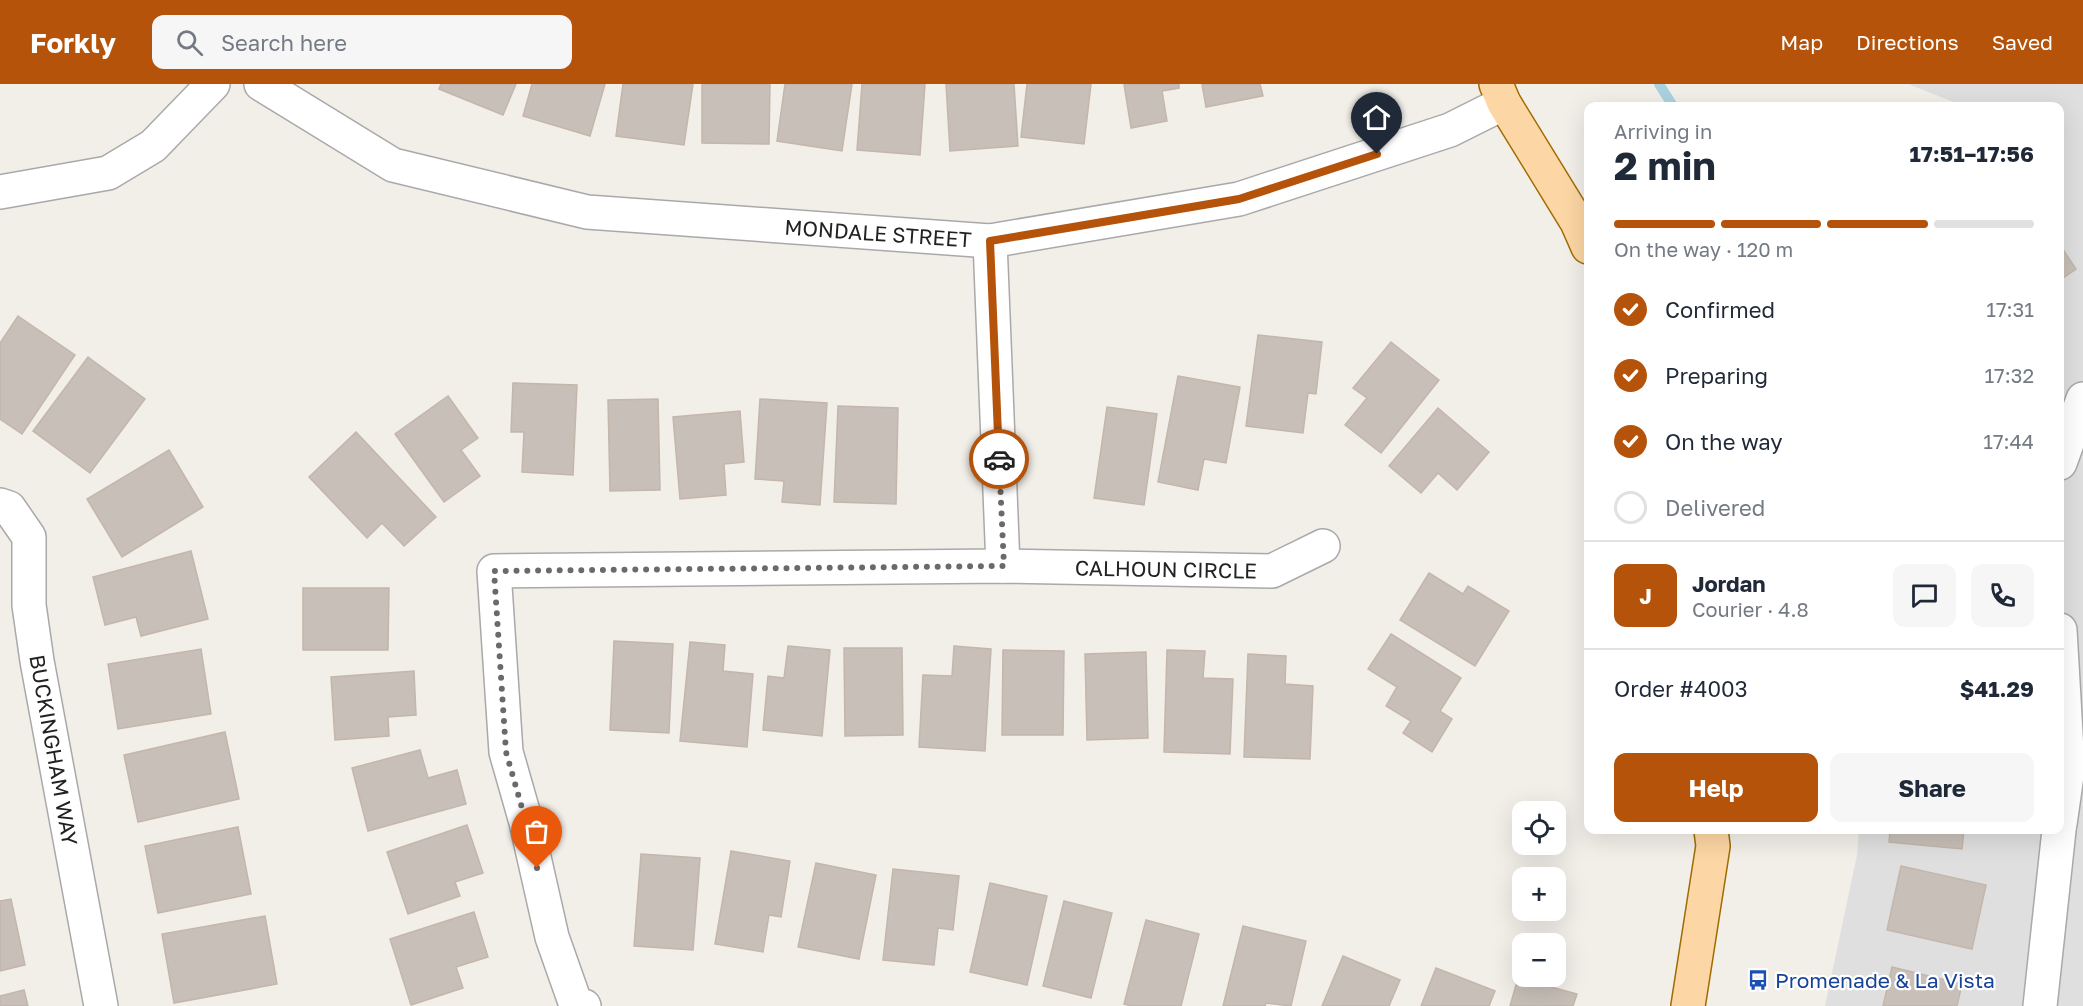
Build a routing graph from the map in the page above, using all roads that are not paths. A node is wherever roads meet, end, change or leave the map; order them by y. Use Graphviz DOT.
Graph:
graph roads {
  1 [pos="213,84"];
  2 [pos="261,84"];
  3 [pos="1500,93"];
  4 [pos="0,192"];
  5 [pos="1584,238"];
  6 [pos="990,241"];
  7 [pos="2083,399"];
  8 [pos="2064,452"];
  9 [pos="0,505"];
  10 [pos="1323,546"];
  11 [pos="1004,566"];
  12 [pos="2064,667"];
  13 [pos="2075,769"];
  14 [pos="2064,809"];
  15 [pos="1712,834"];
  16 [pos="2059,834"];
  17 [pos="101,1006"];
  18 [pos="584,1006"];
  19 [pos="1688,1006"];
  20 [pos="2040,1006"];
  1 -- 4 [label="street"];
  2 -- 6 [label="street, MONDALE STREET"];
  3 -- 5 [label="main road"];
  3 -- 6 [label="street, MONDALE STREET"];
  6 -- 11 [label="street"];
  7 -- 8 [label="street"];
  9 -- 17 [label="street, BUCKINGHAM WAY"];
  10 -- 11 [label="street, CALHOUN CIRCLE"];
  11 -- 18 [label="street, CALHOUN CIRCLE"];
  12 -- 13 [label="street"];
  13 -- 14 [label="street"];
  15 -- 19 [label="main road"];
  16 -- 20 [label="street"];
}
